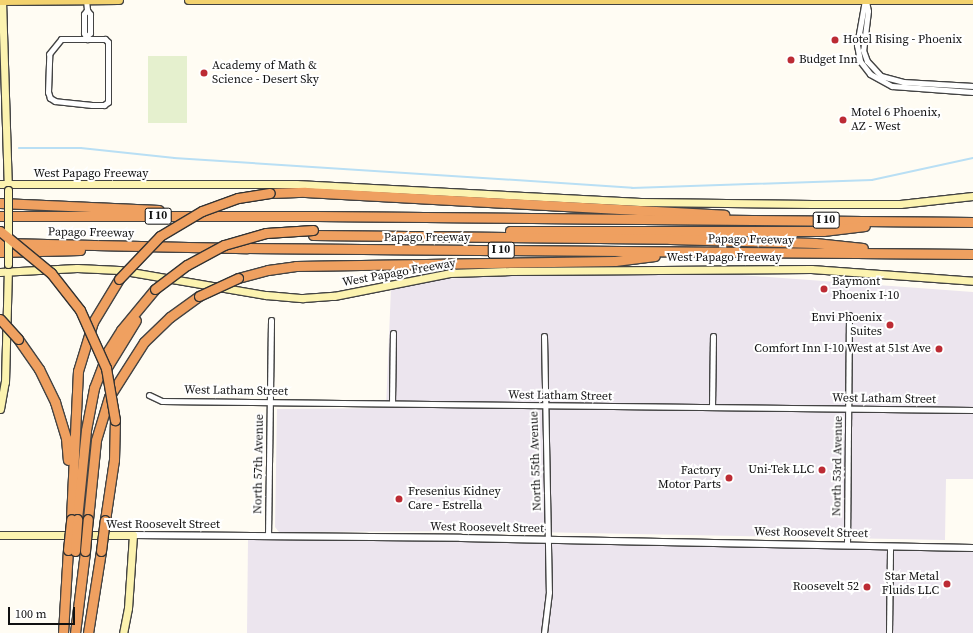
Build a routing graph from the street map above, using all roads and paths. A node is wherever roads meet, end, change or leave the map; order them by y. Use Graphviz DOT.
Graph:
graph roads {
  1 [pos="86,0"];
  2 [pos="119,0"];
  3 [pos="189,0"];
  4 [pos="406,0"];
  5 [pos="542,0"];
  6 [pos="786,0"];
  7 [pos="866,0"];
  8 [pos="973,0"];
  9 [pos="1,1"];
  10 [pos="87,37"];
  11 [pos="865,63"];
  12 [pos="973,86"];
  13 [pos="973,92"];
  14 [pos="0,184"];
  15 [pos="8,187"];
  16 [pos="973,196"];
  17 [pos="0,203"];
  18 [pos="0,216"];
  19 [pos="316,216"];
  20 [pos="753,219"];
  21 [pos="900,221"];
  22 [pos="973,222"];
  23 [pos="0,231"];
  24 [pos="313,233"];
  25 [pos="0,243"];
  26 [pos="118,246"];
  27 [pos="686,251"];
  28 [pos="0,252"];
  29 [pos="920,254"];
  30 [pos="973,254"];
  31 [pos="0,272"];
  32 [pos="8,272"];
  33 [pos="973,281"];
  34 [pos="849,315"];
  35 [pos="0,319"];
  36 [pos="272,320"];
  37 [pos="393,333"];
  38 [pos="544,336"];
  39 [pos="713,336"];
  40 [pos="149,394"];
  41 [pos="270,402"];
  42 [pos="392,403"];
  43 [pos="545,405"];
  44 [pos="712,407"];
  45 [pos="0,409"];
  46 [pos="848,409"];
  47 [pos="973,410"];
  48 [pos="77,519"];
  49 [pos="0,535"];
  50 [pos="133,535"];
  51 [pos="268,536"];
  52 [pos="548,540"];
  53 [pos="847,545"];
  54 [pos="890,546"];
  55 [pos="973,548"];
  56 [pos="75,551"];
  57 [pos="63,633"];
  58 [pos="75,633"];
  59 [pos="88,633"];
  60 [pos="123,633"];
  61 [pos="544,633"];
  62 [pos="889,633"];
  1 -- 2 [label="main road"];
  1 -- 9 [label="main road"];
  1 -- 10 [label="street"];
  3 -- 4 [label="main road"];
  4 -- 5 [label="main road"];
  5 -- 6 [label="main road"];
  6 -- 7 [label="main road"];
  7 -- 8 [label="main road"];
  7 -- 11 [label="street"];
  9 -- 15 [label="main road"];
  10 -- 10 [label="street"];
  11 -- 12 [label="street"];
  11 -- 13 [label="street"];
  14 -- 15 [label="main road, West Papago Freeway"];
  15 -- 16 [label="main road, West Papago Freeway"];
  15 -- 32 [label="main road, bridge"];
  17 -- 19 [label="highway"];
  18 -- 19 [label="highway, Papago Freeway / I 10"];
  19 -- 20 [label="highway, Papago Freeway / I 10"];
  20 -- 21 [label="highway, Papago Freeway / I 10"];
  20 -- 48 [label="highway, bridge"];
  21 -- 22 [label="highway, Papago Freeway / I 10"];
  21 -- 24 [label="highway"];
  23 -- 59 [label="highway, bridge"];
  24 -- 29 [label="highway"];
  24 -- 48 [label="highway"];
  25 -- 26 [label="highway, Papago Freeway / I 10"];
  26 -- 27 [label="highway, Papago Freeway / I 10"];
  26 -- 28 [label="highway"];
  27 -- 29 [label="highway, Papago Freeway / I 10"];
  27 -- 48 [label="highway, bridge"];
  29 -- 30 [label="highway, Papago Freeway / I 10"];
  31 -- 32 [label="main road, West Papago Freeway"];
  32 -- 33 [label="main road, West Papago Freeway"];
  32 -- 45 [label="main road"];
  34 -- 46 [label="street, North 53rd Avenue"];
  35 -- 48 [label="highway, bridge"];
  36 -- 41 [label="street, North 57th Avenue"];
  37 -- 42 [label="street"];
  38 -- 43 [label="street, North 55th Avenue"];
  39 -- 44 [label="street"];
  40 -- 41 [label="street, West Latham Street"];
  41 -- 42 [label="street, West Latham Street"];
  41 -- 51 [label="street, North 57th Avenue"];
  42 -- 43 [label="street, West Latham Street"];
  43 -- 44 [label="street, West Latham Street"];
  43 -- 52 [label="street, North 55th Avenue"];
  44 -- 46 [label="street, West Latham Street"];
  46 -- 47 [label="street, West Latham Street"];
  46 -- 53 [label="street, North 53rd Avenue"];
  48 -- 56 [label="highway, bridge"];
  49 -- 50 [label="main road, West Roosevelt Street"];
  50 -- 51 [label="street, West Roosevelt Street"];
  50 -- 60 [label="main road"];
  51 -- 52 [label="street, West Roosevelt Street"];
  52 -- 53 [label="street, West Roosevelt Street"];
  52 -- 61 [label="street, North 55th Avenue"];
  53 -- 54 [label="street, West Roosevelt Street"];
  54 -- 55 [label="street, West Roosevelt Street"];
  54 -- 62 [label="street"];
  56 -- 57 [label="highway"];
  56 -- 58 [label="highway"];
}
